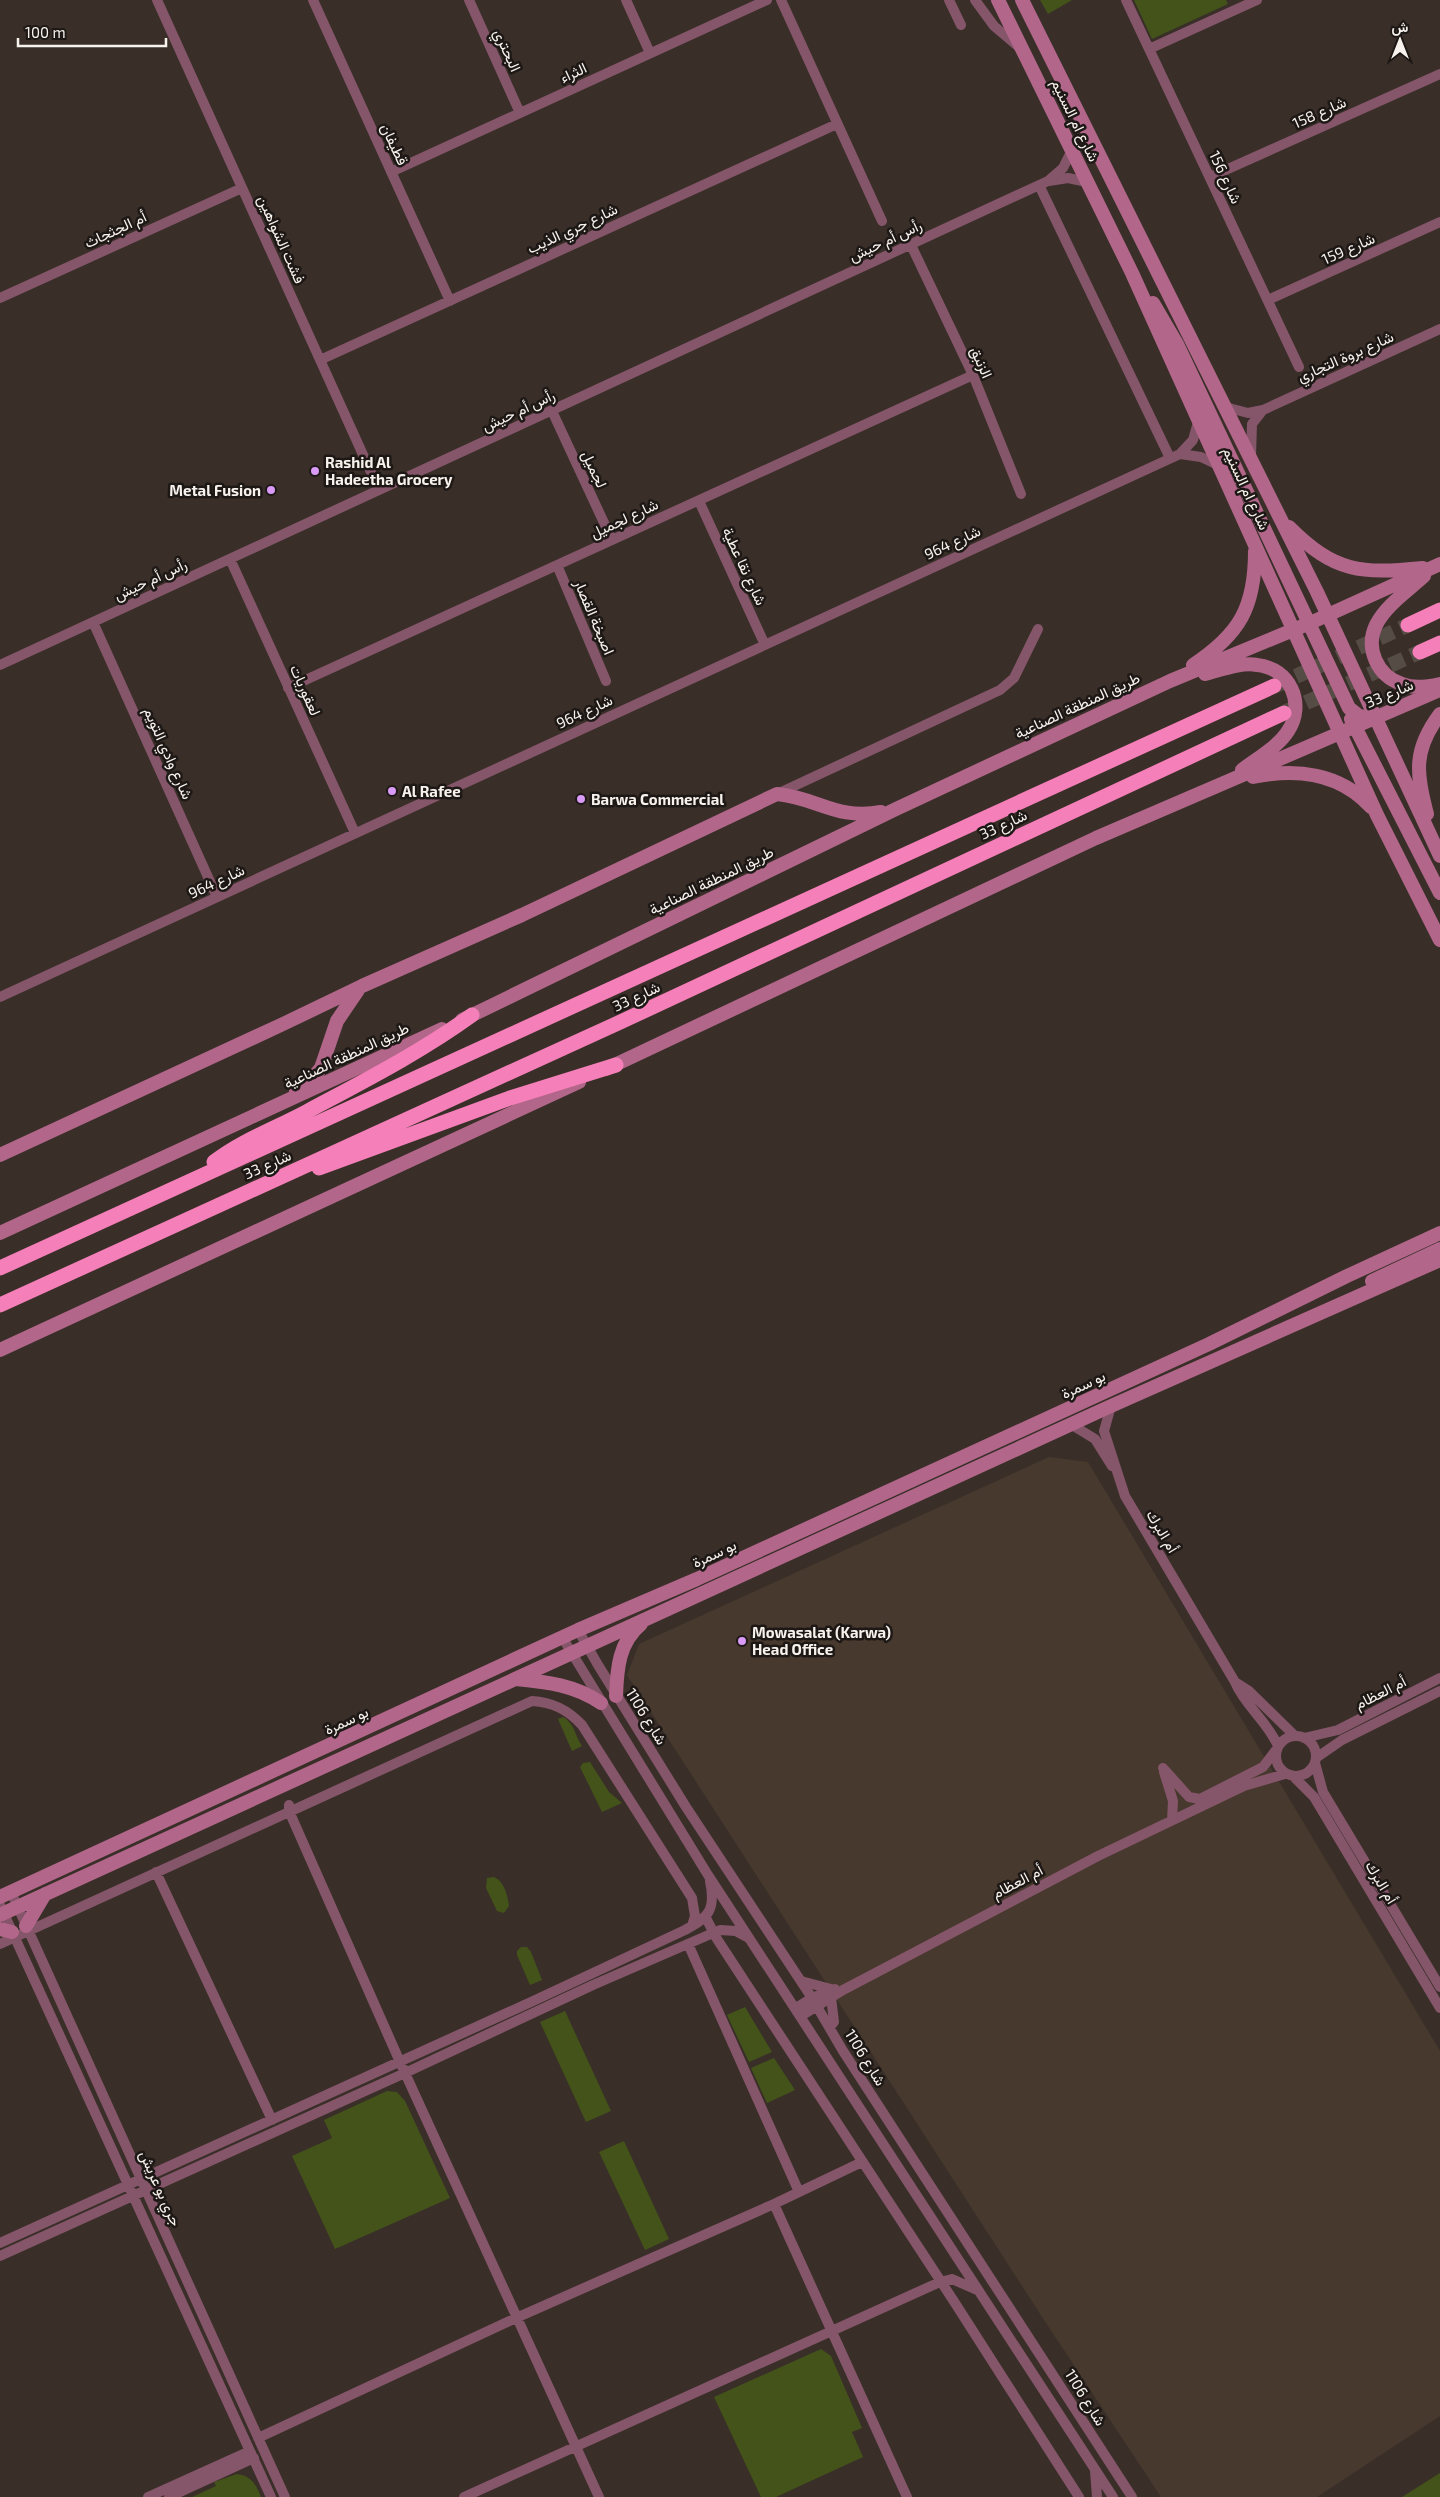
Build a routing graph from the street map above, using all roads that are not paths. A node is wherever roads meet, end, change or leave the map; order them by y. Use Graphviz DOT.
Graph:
graph roads {
  1 [pos="157,0"];
  2 [pos="313,0"];
  3 [pos="469,0"];
  4 [pos="626,0"];
  5 [pos="767,0"];
  6 [pos="781,0"];
  7 [pos="949,0"];
  8 [pos="975,0"];
  9 [pos="998,0"];
  10 [pos="1022,0"];
  11 [pos="1126,0"];
  12 [pos="1257,0"];
  13 [pos="961,25"];
  14 [pos="1149,49"];
  15 [pos="1023,50"];
  16 [pos="650,53"];
  17 [pos="1440,74"];
  18 [pos="520,113"];
  19 [pos="837,124"];
  20 [pos="1072,150"];
  21 [pos="392,172"];
  22 [pos="1210,177"];
  23 [pos="1087,182"];
  24 [pos="1044,183"];
  25 [pos="242,188"];
  26 [pos="882,220"];
  27 [pos="1440,222"];
  28 [pos="911,245"];
  29 [pos="1132,272"];
  30 [pos="0,298"];
  31 [pos="450,300"];
  32 [pos="1268,300"];
  33 [pos="1440,329"];
  34 [pos="320,360"];
  35 [pos="1299,367"];
  36 [pos="973,376"];
  37 [pos="1225,407"];
  38 [pos="552,410"];
  39 [pos="1263,410"];
  40 [pos="1198,422"];
  41 [pos="1180,454"];
  42 [pos="1251,456"];
  43 [pos="1170,458"];
  44 [pos="1218,466"];
  45 [pos="379,490"];
  46 [pos="1021,494"];
  47 [pos="698,501"];
  48 [pos="1280,518"];
  49 [pos="612,540"];
  50 [pos="1256,546"];
  51 [pos="230,559"];
  52 [pos="557,565"];
  53 [pos="1437,565"];
  54 [pos="1440,610"];
  55 [pos="1328,615"];
  56 [pos="93,622"];
  57 [pos="1310,623"];
  58 [pos="1408,625"];
  59 [pos="1038,629"];
  60 [pos="1293,630"];
  61 [pos="1440,643"];
  62 [pos="765,645"];
  63 [pos="1420,652"];
  64 [pos="0,665"];
  65 [pos="606,681"];
  66 [pos="1170,681"];
  67 [pos="1440,684"];
  68 [pos="1274,686"];
  69 [pos="288,688"];
  70 [pos="1440,690"];
  71 [pos="1284,713"];
  72 [pos="1440,714"];
  73 [pos="1375,718"];
  74 [pos="1354,726"];
  75 [pos="1340,733"];
  76 [pos="1227,782"];
  77 [pos="777,794"];
  78 [pos="896,809"];
  79 [pos="1377,815"];
  80 [pos="355,833"];
  81 [pos="1437,850"];
  82 [pos="1400,861"];
  83 [pos="1440,893"];
  84 [pos="217,897"];
  85 [pos="1440,919"];
  86 [pos="1440,940"];
  87 [pos="362,986"];
  88 [pos="0,997"];
  89 [pos="472,1015"];
  90 [pos="616,1065"];
  91 [pos="262,1114"];
  92 [pos="0,1155"];
  93 [pos="190,1181"];
  94 [pos="255,1188"];
  95 [pos="33,1218"];
  96 [pos="0,1228"];
  97 [pos="0,1233"];
  98 [pos="1440,1233"];
  99 [pos="1440,1249"];
  100 [pos="1440,1260"];
  101 [pos="0,1268"];
  102 [pos="1440,1269"];
  103 [pos="1397,1280"];
  104 [pos="0,1305"];
  105 [pos="1304,1319"];
  106 [pos="0,1350"];
  107 [pos="1111,1406"];
  108 [pos="1072,1425"];
  109 [pos="1115,1471"];
  110 [pos="647,1619"];
  111 [pos="578,1630"];
  112 [pos="562,1637"];
  113 [pos="586,1646"];
  114 [pos="571,1653"];
  115 [pos="1440,1678"];
  116 [pos="515,1679"];
  117 [pos="1235,1682"];
  118 [pos="1440,1691"];
  119 [pos="616,1696"];
  120 [pos="601,1703"];
  121 [pos="1300,1737"];
  122 [pos="1277,1748"];
  123 [pos="1316,1760"];
  124 [pos="1290,1775"];
  125 [pos="289,1808"];
  126 [pos="1172,1820"];
  127 [pos="156,1872"];
  128 [pos="708,1875"];
  129 [pos="5,1894"];
  130 [pos="45,1894"];
  131 [pos="17,1907"];
  132 [pos="1,1911"];
  133 [pos="706,1918"];
  134 [pos="692,1926"];
  135 [pos="27,1928"];
  136 [pos="9,1933"];
  137 [pos="714,1934"];
  138 [pos="750,1939"];
  139 [pos="0,1944"];
  140 [pos="689,1946"];
  141 [pos="801,1981"];
  142 [pos="1440,1987"];
  143 [pos="833,1993"];
  144 [pos="814,2002"];
  145 [pos="1440,2008"];
  146 [pos="798,2012"];
  147 [pos="830,2027"];
  148 [pos="400,2062"];
  149 [pos="406,2073"];
  150 [pos="272,2120"];
  151 [pos="862,2162"];
  152 [pos="141,2180"];
  153 [pos="130,2185"];
  154 [pos="145,2190"];
  155 [pos="799,2192"];
  156 [pos="134,2196"];
  157 [pos="774,2204"];
  158 [pos="0,2243"];
  159 [pos="0,2256"];
  160 [pos="940,2282"];
  161 [pos="980,2292"];
  162 [pos="516,2318"];
  163 [pos="832,2332"];
  164 [pos="258,2438"];
  165 [pos="576,2447"];
  166 [pos="252,2455"];
  167 [pos="1094,2467"];
  168 [pos="1130,2494"];
  169 [pos="148,2497"];
  170 [pos="169,2497"];
  171 [pos="271,2497"];
  172 [pos="285,2497"];
  173 [pos="464,2497"];
  174 [pos="599,2497"];
  175 [pos="907,2497"];
  176 [pos="1078,2497"];
  177 [pos="1097,2497"];
  178 [pos="1114,2497"];
  1 -- 25 [label="street, فشت الشواهين"];
  2 -- 21 [label="street, قطيفان"];
  3 -- 18 [label="street, البحتري"];
  4 -- 16 [label="street"];
  5 -- 16 [label="street, الثراء"];
  6 -- 19 [label="street"];
  7 -- 13 [label="street"];
  8 -- 15 [label="street, شارع ام السنيم"];
  9 -- 15 [label="street, شارع ام السنيم"];
  10 -- 37 [label="street, شارع ام السنيم"];
  11 -- 14 [label="street, شارع 156"];
  12 -- 14 [label="street"];
  14 -- 22 [label="street, شارع 156"];
  15 -- 20 [label="street, شارع ام السنيم"];
  16 -- 18 [label="street, الثراء"];
  17 -- 22 [label="street, شارع 158"];
  18 -- 21 [label="street, الثراء"];
  19 -- 26 [label="street"];
  19 -- 31 [label="street, شارع جري الذيب"];
  20 -- 23 [label="street, شارع ام السنيم"];
  20 -- 24 [label="street, رأس أم حيش"];
  21 -- 31 [label="street, قطيفان"];
  22 -- 32 [label="street, شارع 156"];
  23 -- 24 [label="street, رأس أم حيش"];
  23 -- 29 [label="street, شارع ام السنيم"];
  24 -- 28 [label="street, رأس أم حيش"];
  24 -- 43 [label="street"];
  25 -- 30 [label="street, أم الجثجاث"];
  25 -- 34 [label="street, فشت الشواهين"];
  27 -- 32 [label="street, شارع 159"];
  28 -- 36 [label="street, الزنبق"];
  28 -- 38 [label="street, رأس أم حيش"];
  29 -- 40 [label="street, شارع ام السنيم"];
  29 -- 57 [label="street"];
  31 -- 34 [label="street, شارع جري الذيب"];
  32 -- 35 [label="street, شارع 156"];
  33 -- 39 [label="street, شارع بروة التجاري"];
  34 -- 45 [label="street, فشت الشواهين"];
  36 -- 46 [label="street, الزنبق"];
  36 -- 47 [label="street, شارع لجميل"];
  37 -- 39 [label="street, شارع بروة التجاري"];
  37 -- 42 [label="street, شارع ام السنيم"];
  38 -- 45 [label="street, رأس أم حيش"];
  38 -- 49 [label="street, لجميل"];
  39 -- 42 [label="street"];
  40 -- 41 [label="street"];
  40 -- 44 [label="street, شارع ام السنيم"];
  41 -- 43 [label="street, شارع 964"];
  41 -- 44 [label="street"];
  42 -- 48 [label="street, شارع ام السنيم"];
  43 -- 62 [label="street, شارع 964"];
  44 -- 50 [label="street, شارع ام السنيم"];
  45 -- 51 [label="street, رأس أم حيش"];
  47 -- 49 [label="street, شارع لجميل"];
  47 -- 62 [label="street, شارع نقا عطية"];
  48 -- 53 [label="street"];
  48 -- 55 [label="street, شارع ام السنيم"];
  49 -- 52 [label="street, شارع لجميل"];
  50 -- 60 [label="street, شارع ام السنيم"];
  50 -- 66 [label="street"];
  51 -- 56 [label="street, رأس أم حيش"];
  51 -- 69 [label="street, لعقوريات"];
  52 -- 65 [label="street, اصبخة القصار"];
  52 -- 69 [label="street, شارع لجميل"];
  53 -- 55 [label="street, طريق المنطقة الصناعية"];
  53 -- 67 [label="street"];
  54 -- 58 [label="highway"];
  55 -- 57 [label="street, طريق المنطقة الصناعية"];
  55 -- 73 [label="street, شارع ام السنيم"];
  56 -- 64 [label="street, رأس أم حيش"];
  56 -- 84 [label="street, شارع وادي التويم"];
  57 -- 60 [label="street, طريق المنطقة الصناعية"];
  57 -- 73 [label="street"];
  59 -- 77 [label="street"];
  60 -- 66 [label="street, طريق المنطقة الصناعية"];
  60 -- 74 [label="street"];
  60 -- 75 [label="street, شارع ام السنيم"];
  61 -- 63 [label="highway"];
  62 -- 80 [label="street, شارع 964"];
  66 -- 76 [label="street"];
  66 -- 78 [label="street, طريق المنطقة الصناعية"];
  68 -- 93 [label="highway, شارع 33"];
  69 -- 80 [label="street, لعقوريات"];
  70 -- 73 [label="street, شارع 33"];
  71 -- 94 [label="highway, شارع 33"];
  72 -- 81 [label="street"];
  73 -- 74 [label="street, شارع 33"];
  73 -- 81 [label="street, شارع ام السنيم"];
  74 -- 75 [label="street, شارع 33"];
  74 -- 83 [label="street"];
  75 -- 76 [label="street, شارع 33"];
  75 -- 79 [label="street, شارع ام السنيم"];
  76 -- 79 [label="street"];
  76 -- 90 [label="street, شارع 33"];
  77 -- 78 [label="street"];
  77 -- 87 [label="street"];
  78 -- 89 [label="street, طريق المنطقة الصناعية"];
  79 -- 82 [label="street, شارع ام السنيم"];
  80 -- 84 [label="street, شارع 964"];
  82 -- 85 [label="street"];
  82 -- 86 [label="street, شارع ام السنيم"];
  84 -- 88 [label="street, شارع 964"];
  87 -- 91 [label="street"];
  87 -- 92 [label="street"];
  89 -- 91 [label="street, طريق المنطقة الصناعية"];
  89 -- 93 [label="highway"];
  90 -- 94 [label="highway"];
  90 -- 106 [label="street"];
  91 -- 95 [label="street, طريق المنطقة الصناعية"];
  93 -- 101 [label="highway, شارع 33"];
  94 -- 104 [label="highway, شارع 33"];
  95 -- 96 [label="street"];
  95 -- 97 [label="street, طريق المنطقة الصناعية"];
  98 -- 111 [label="street, بو سمرة"];
  99 -- 105 [label="street"];
  100 -- 103 [label="street"];
  102 -- 103 [label="street"];
  103 -- 105 [label="street"];
  105 -- 107 [label="street"];
  107 -- 108 [label="street"];
  107 -- 109 [label="street, أم البرك"];
  108 -- 109 [label="street, أم البرك"];
  108 -- 110 [label="street"];
  109 -- 117 [label="street, أم البرك"];
  110 -- 113 [label="street"];
  110 -- 119 [label="street"];
  111 -- 112 [label="street, بو سمرة"];
  111 -- 113 [label="street, شارع 1106"];
  112 -- 114 [label="street, شارع 1106"];
  112 -- 129 [label="street, بو سمرة"];
  113 -- 114 [label="street"];
  113 -- 119 [label="street, شارع 1106"];
  114 -- 116 [label="street"];
  114 -- 120 [label="street, شارع 1106"];
  115 -- 121 [label="street, أم العظام"];
  116 -- 120 [label="street"];
  116 -- 130 [label="street"];
  117 -- 121 [label="street, أم البرك"];
  117 -- 122 [label="street, أم البرك"];
  118 -- 123 [label="street, أم العظام"];
  119 -- 141 [label="street, شارع 1106"];
  120 -- 128 [label="street, شارع 1106"];
  121 -- 122 [label="street"];
  121 -- 123 [label="street"];
  122 -- 124 [label="street"];
  122 -- 126 [label="street"];
  123 -- 124 [label="street"];
  123 -- 142 [label="street, أم البرك"];
  124 -- 126 [label="street, أم العظام"];
  124 -- 145 [label="street, أم البرك"];
  125 -- 127 [label="street"];
  125 -- 134 [label="street"];
  125 -- 148 [label="street"];
  126 -- 143 [label="street, أم العظام"];
  127 -- 135 [label="street"];
  127 -- 150 [label="street"];
  128 -- 133 [label="street"];
  128 -- 138 [label="street, شارع 1106"];
  129 -- 131 [label="street, جري بو عريش"];
  130 -- 131 [label="street"];
  130 -- 135 [label="street"];
  131 -- 132 [label="street"];
  131 -- 135 [label="street, جري بو عريش"];
  132 -- 136 [label="street, جري بو عريش"];
  133 -- 134 [label="street"];
  133 -- 137 [label="street"];
  134 -- 148 [label="street"];
  135 -- 136 [label="street"];
  135 -- 152 [label="street, جري بو عريش"];
  136 -- 139 [label="street"];
  136 -- 153 [label="street, جري بو عريش"];
  137 -- 138 [label="street"];
  137 -- 140 [label="street"];
  137 -- 151 [label="street"];
  138 -- 146 [label="street, شارع 1106"];
  140 -- 149 [label="street"];
  140 -- 155 [label="street"];
  141 -- 143 [label="street"];
  141 -- 144 [label="street, شارع 1106"];
  143 -- 144 [label="street, أم العظام"];
  143 -- 147 [label="street"];
  144 -- 146 [label="street, أم العظام"];
  144 -- 147 [label="street, شارع 1106"];
  146 -- 161 [label="street, شارع 1106"];
  147 -- 168 [label="street, شارع 1106"];
  148 -- 149 [label="street"];
  148 -- 150 [label="street"];
  149 -- 154 [label="street"];
  149 -- 162 [label="street"];
  150 -- 152 [label="street"];
  151 -- 155 [label="street"];
  151 -- 160 [label="street"];
  152 -- 153 [label="street"];
  152 -- 154 [label="street, جري بو عريش"];
  153 -- 156 [label="street, جري بو عريش"];
  153 -- 158 [label="street"];
  154 -- 156 [label="street"];
  154 -- 164 [label="street, جري بو عريش"];
  155 -- 157 [label="street"];
  156 -- 159 [label="street"];
  156 -- 166 [label="street, جري بو عريش"];
  157 -- 162 [label="street"];
  157 -- 163 [label="street"];
  160 -- 161 [label="street"];
  160 -- 163 [label="street"];
  160 -- 176 [label="street"];
  161 -- 167 [label="street, شارع 1106"];
  162 -- 164 [label="street"];
  162 -- 165 [label="street"];
  163 -- 165 [label="street"];
  163 -- 175 [label="street"];
  164 -- 172 [label="street, جري بو عريش"];
  165 -- 173 [label="street"];
  165 -- 174 [label="street"];
  166 -- 169 [label="street"];
  166 -- 170 [label="street"];
  166 -- 171 [label="street, جري بو عريش"];
  167 -- 177 [label="street"];
  167 -- 178 [label="street, شارع 1106"];
  168 -- 178 [label="street"];
}
